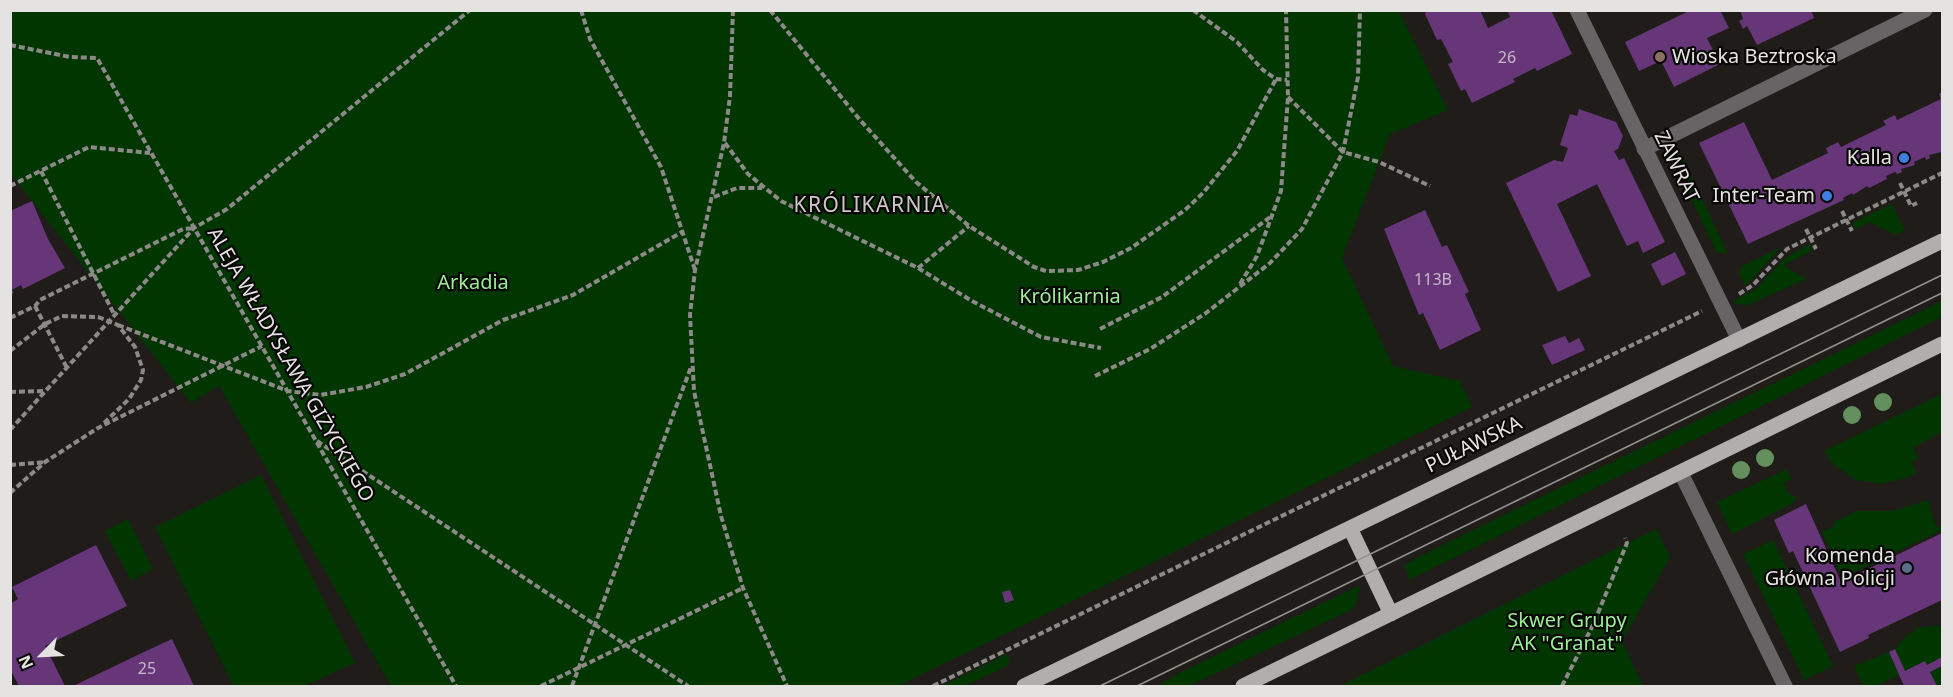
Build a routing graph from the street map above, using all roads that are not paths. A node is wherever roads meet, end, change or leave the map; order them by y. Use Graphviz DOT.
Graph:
graph roads {
  1 [pos="1577,10"];
  2 [pos="1925,10"];
  3 [pos="1644,149"];
  4 [pos="1942,241"];
  5 [pos="1739,340"];
  6 [pos="1942,345"];
  7 [pos="1681,473"];
  8 [pos="1350,528"];
  9 [pos="1391,614"];
  10 [pos="1053,673"];
  11 [pos="1024,687"];
  12 [pos="1040,687"];
  13 [pos="1242,687"];
  14 [pos="1785,687"];
  1 -- 3 [label="street, ZAWRAT"];
  2 -- 3 [label="street"];
  3 -- 5 [label="street, ZAWRAT"];
  4 -- 5 [label="main road, PUŁAWSKA"];
  5 -- 8 [label="main road, PUŁAWSKA"];
  6 -- 7 [label="main road"];
  7 -- 9 [label="main road"];
  7 -- 14 [label="street"];
  8 -- 9 [label="main road"];
  8 -- 10 [label="main road, PUŁAWSKA"];
  9 -- 13 [label="main road"];
  10 -- 11 [label="main road, PUŁAWSKA"];
  10 -- 12 [label="street"];
}
